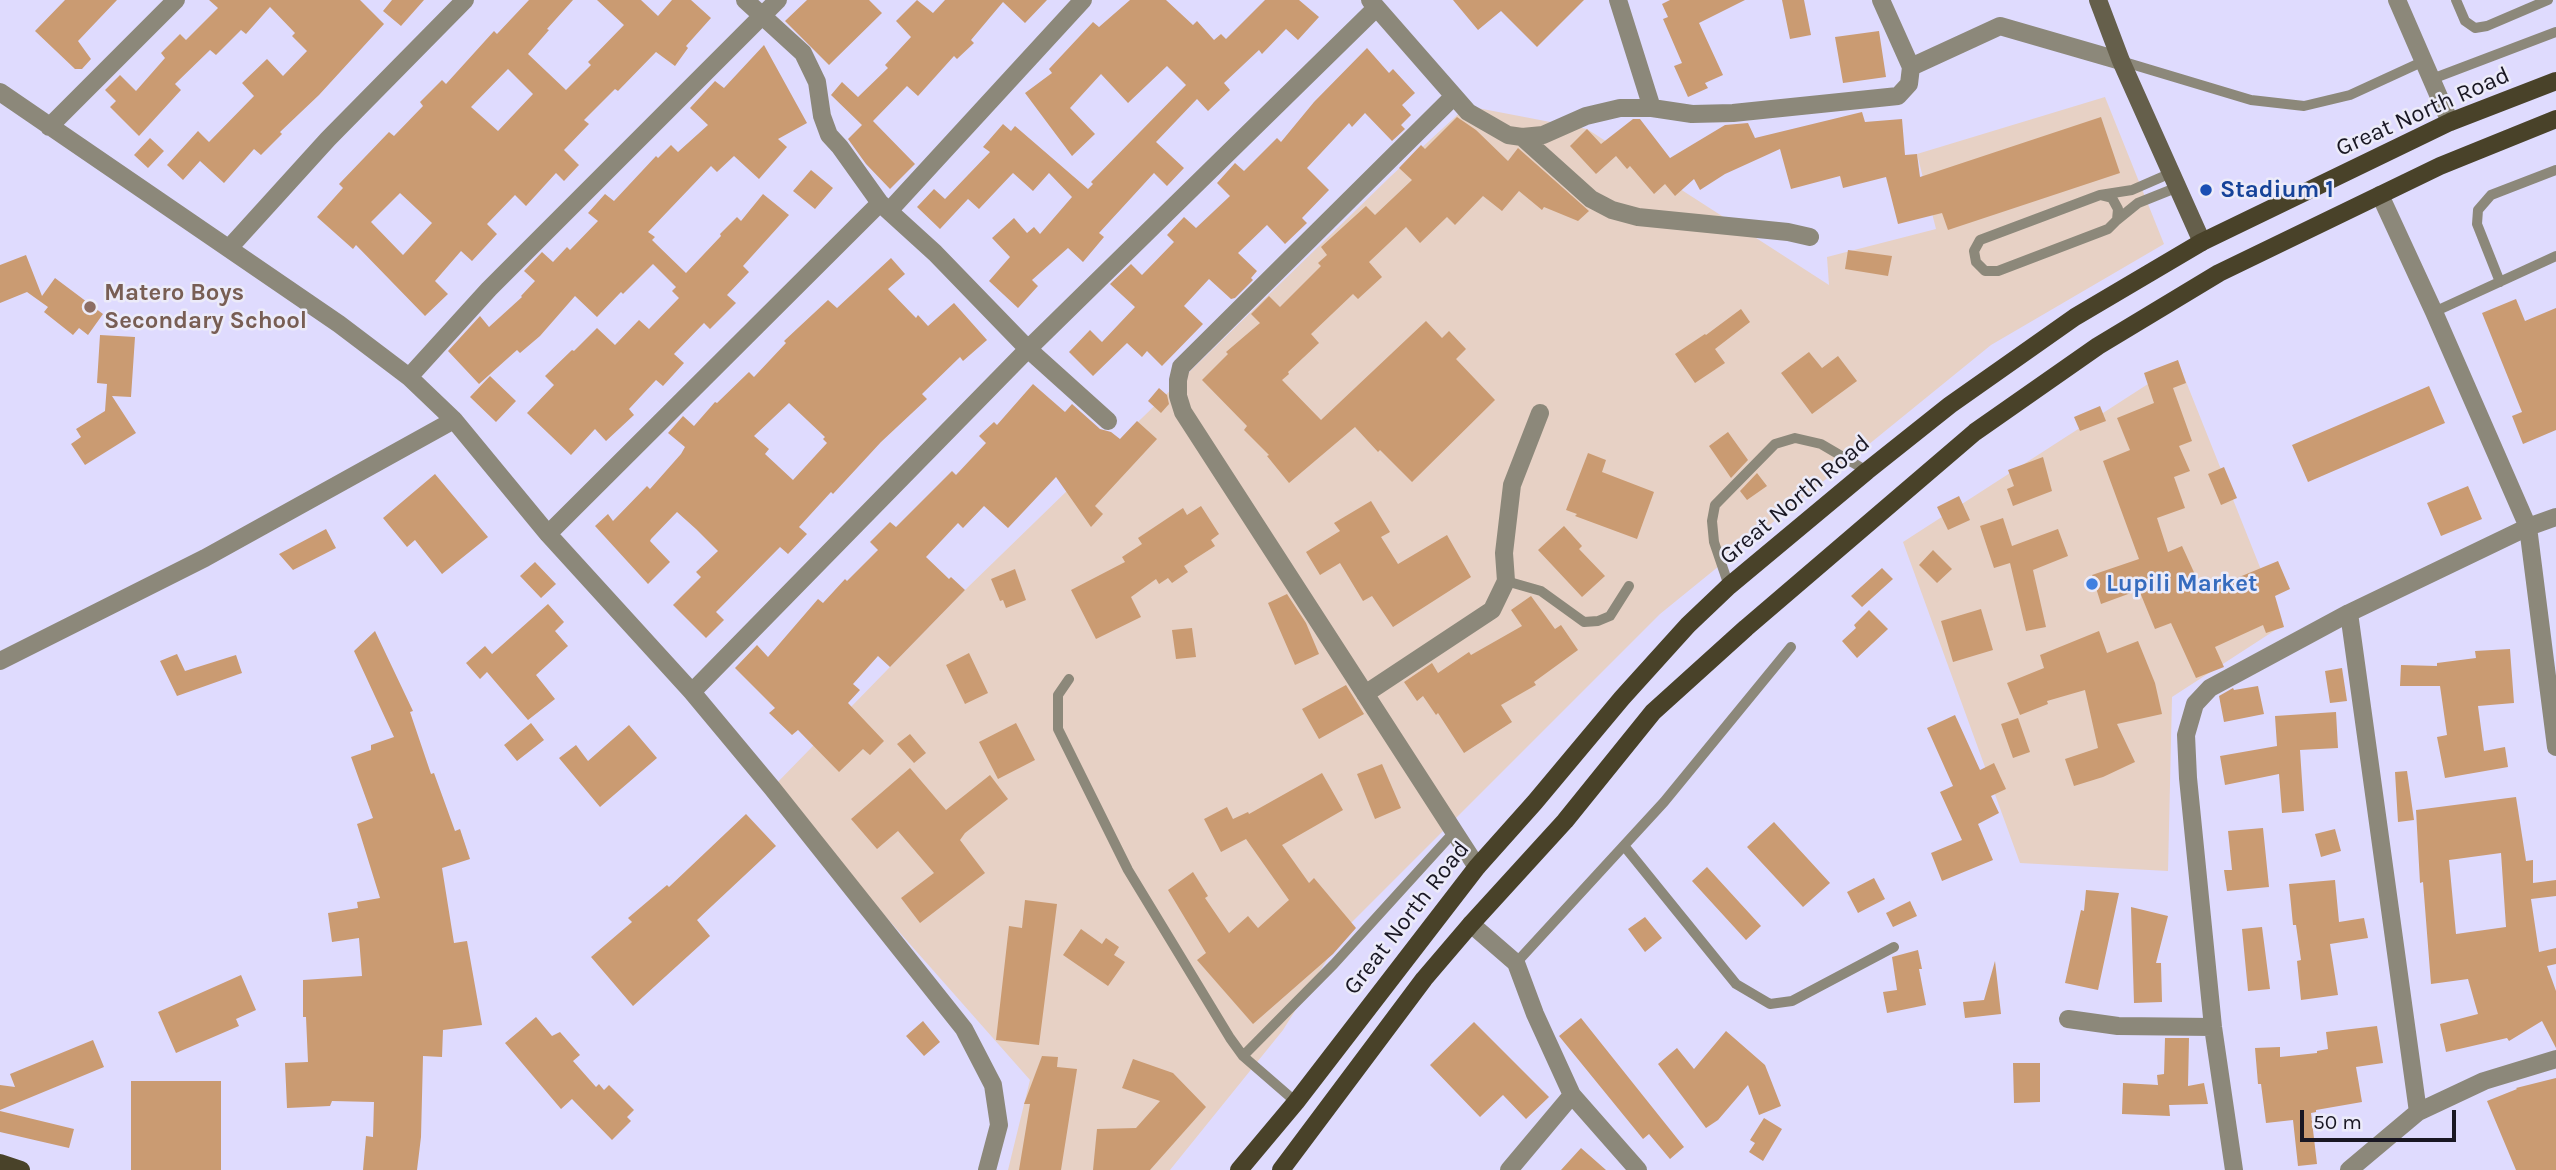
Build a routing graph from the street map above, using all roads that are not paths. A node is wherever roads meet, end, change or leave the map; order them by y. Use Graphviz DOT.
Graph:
graph roads {
  1 [pos="176,0"];
  2 [pos="465,0"];
  3 [pos="745,0"];
  4 [pos="778,0"];
  5 [pos="1083,0"];
  6 [pos="1618,0"];
  7 [pos="1881,0"];
  8 [pos="2098,0"];
  9 [pos="2397,0"];
  10 [pos="2456,0"];
  11 [pos="2547,0"];
  12 [pos="1373,4"];
  13 [pos="763,14"];
  14 [pos="2556,32"];
  15 [pos="2122,61"];
  16 [pos="2424,61"];
  17 [pos="1911,67"];
  18 [pos="2432,79"];
  19 [pos="2556,81"];
  20 [pos="0,92"];
  21 [pos="1453,96"];
  22 [pos="1652,108"];
  23 [pos="2556,119"];
  24 [pos="2450,122"];
  25 [pos="49,127"];
  26 [pos="1522,137"];
  27 [pos="2556,170"];
  28 [pos="2175,180"];
  29 [pos="2099,195"];
  30 [pos="2380,195"];
  31 [pos="884,207"];
  32 [pos="2117,220"];
  33 [pos="1810,237"];
  34 [pos="2202,242"];
  35 [pos="230,247"];
  36 [pos="2556,256"];
  37 [pos="2500,282"];
  38 [pos="2434,313"];
  39 [pos="1028,349"];
  40 [pos="409,377"];
  41 [pos="1540,413"];
  42 [pos="454,420"];
  43 [pos="1108,421"];
  44 [pos="1867,471"];
  45 [pos="2556,517"];
  46 [pos="2528,527"];
  47 [pos="548,534"];
  48 [pos="1506,581"];
  49 [pos="1629,586"];
  50 [pos="1729,586"];
  51 [pos="2348,612"];
  52 [pos="1791,647"];
  53 [pos="0,661"];
  54 [pos="1069,678"];
  55 [pos="2552,690"];
  56 [pos="692,692"];
  57 [pos="1365,694"];
  58 [pos="2556,747"];
  59 [pos="1454,832"];
  60 [pos="1625,847"];
  61 [pos="1477,867"];
  62 [pos="1471,924"];
  63 [pos="1895,947"];
  64 [pos="1516,962"];
  65 [pos="2068,1019"];
  66 [pos="2213,1027"];
  67 [pos="1243,1056"];
  68 [pos="2556,1059"];
  69 [pos="1573,1095"];
  70 [pos="1296,1102"];
  71 [pos="2418,1112"];
  72 [pos="0,1163"];
  73 [pos="2354,1168"];
  74 [pos="21,1170"];
  75 [pos="987,1170"];
  76 [pos="1239,1170"];
  77 [pos="1281,1170"];
  78 [pos="1509,1170"];
  79 [pos="1638,1170"];
  80 [pos="2234,1170"];
  1 -- 25 [label="street"];
  2 -- 35 [label="street"];
  3 -- 13 [label="street"];
  4 -- 13 [label="street"];
  5 -- 31 [label="street"];
  6 -- 22 [label="street"];
  7 -- 17 [label="street"];
  8 -- 15 [label="street"];
  9 -- 16 [label="street"];
  10 -- 11 [label="lane"];
  12 -- 21 [label="street"];
  12 -- 39 [label="street"];
  13 -- 31 [label="street"];
  13 -- 40 [label="street"];
  14 -- 18 [label="lane"];
  15 -- 16 [label="lane"];
  15 -- 17 [label="street"];
  15 -- 28 [label="street"];
  16 -- 18 [label="street"];
  17 -- 22 [label="street"];
  18 -- 24 [label="street"];
  19 -- 24 [label="main road, Great North Road"];
  20 -- 25 [label="street"];
  21 -- 26 [label="street"];
  21 -- 57 [label="street"];
  22 -- 26 [label="street"];
  23 -- 30 [label="main road, Great North Road"];
  24 -- 34 [label="main road, Great North Road"];
  25 -- 35 [label="street"];
  26 -- 33 [label="street"];
  27 -- 37 [label="lane"];
  28 -- 29 [label="lane"];
  28 -- 32 [label="lane"];
  28 -- 34 [label="street"];
  29 -- 32 [label="lane"];
  29 -- 32 [label="lane"];
  30 -- 38 [label="street"];
  30 -- 62 [label="main road, Great North Road"];
  31 -- 39 [label="street"];
  31 -- 47 [label="street"];
  34 -- 44 [label="main road, Great North Road"];
  35 -- 40 [label="street"];
  36 -- 37 [label="lane"];
  37 -- 38 [label="lane"];
  38 -- 46 [label="street"];
  39 -- 43 [label="street"];
  39 -- 56 [label="street"];
  40 -- 42 [label="street"];
  41 -- 48 [label="street"];
  42 -- 47 [label="street"];
  42 -- 53 [label="street"];
  44 -- 50 [label="main road, Great North Road"];
  44 -- 50 [label="lane"];
  45 -- 46 [label="street"];
  46 -- 51 [label="street"];
  46 -- 55 [label="street"];
  47 -- 56 [label="street"];
  48 -- 49 [label="lane"];
  48 -- 57 [label="street"];
  50 -- 61 [label="main road, Great North Road"];
  51 -- 66 [label="street"];
  51 -- 71 [label="street"];
  52 -- 60 [label="lane"];
  54 -- 67 [label="lane"];
  55 -- 58 [label="street"];
  56 -- 75 [label="street"];
  57 -- 59 [label="street"];
  59 -- 61 [label="street"];
  59 -- 67 [label="lane"];
  60 -- 63 [label="lane"];
  60 -- 64 [label="lane"];
  61 -- 70 [label="main road, Great North Road"];
  62 -- 64 [label="street"];
  62 -- 77 [label="main road, Great North Road"];
  64 -- 69 [label="street"];
  65 -- 66 [label="street"];
  66 -- 80 [label="street"];
  67 -- 70 [label="lane"];
  68 -- 71 [label="street"];
  69 -- 78 [label="street"];
  69 -- 79 [label="street"];
  70 -- 76 [label="main road, Great North Road"];
  71 -- 73 [label="street"];
  72 -- 74 [label="main road"];
}
